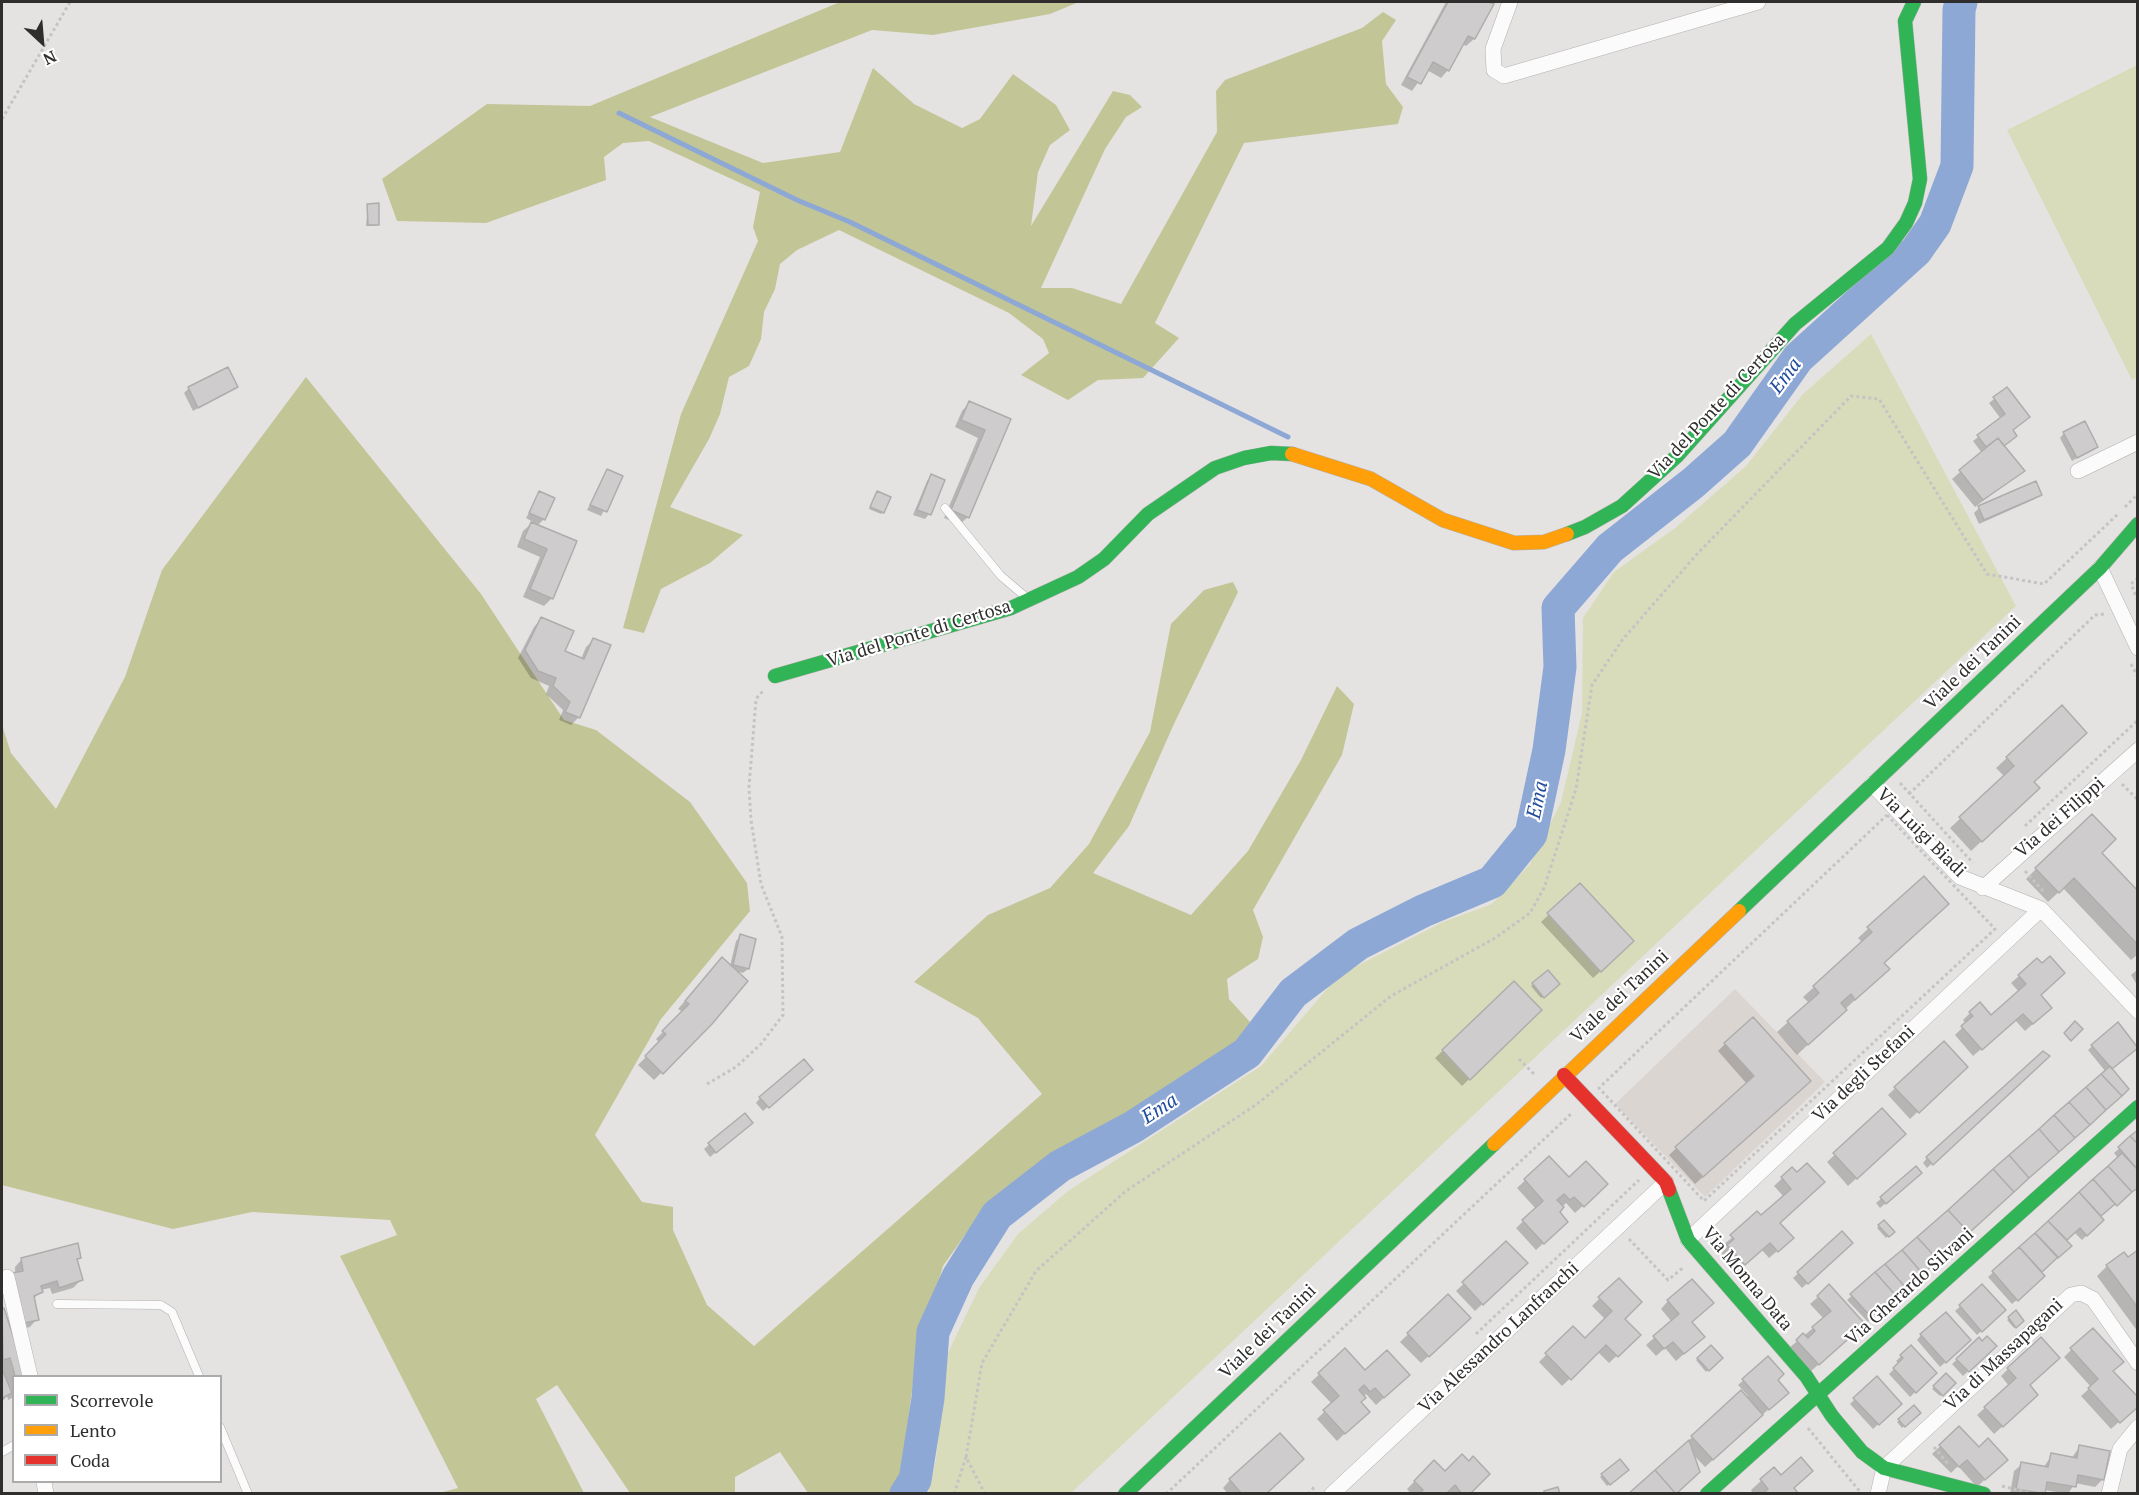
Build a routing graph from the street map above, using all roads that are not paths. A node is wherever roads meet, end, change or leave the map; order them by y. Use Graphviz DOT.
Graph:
graph roads {
  1 [pos="1510,2"];
  2 [pos="1758,2"];
  3 [pos="1914,2"];
  4 [pos="2138,442"];
  5 [pos="2078,471"];
  6 [pos="945,508"];
  7 [pos="2138,524"];
  8 [pos="2100,568"];
  9 [pos="1028,598"];
  10 [pos="2138,648"];
  11 [pos="775,676"];
  12 [pos="2138,750"];
  13 [pos="1872,784"];
  14 [pos="1983,888"];
  15 [pos="2044,901"];
  16 [pos="2138,1011"];
  17 [pos="1564,1075"];
  18 [pos="2138,1107"];
  19 [pos="1666,1182"];
  20 [pos="1688,1240"];
  21 [pos="7,1277"];
  22 [pos="57,1304"];
  23 [pos="2138,1363"];
  24 [pos="30,1375"];
  25 [pos="198,1375"];
  26 [pos="1818,1394"];
  27 [pos="2138,1427"];
  28 [pos="222,1432"];
  29 [pos="1884,1468"];
  30 [pos="1966,1492"];
  31 [pos="248,1494"];
  32 [pos="1125,1494"];
  33 [pos="1332,1494"];
  34 [pos="1707,1494"];
  35 [pos="1878,1494"];
  36 [pos="1984,1494"];
  37 [pos="2109,1494"];
  1 -- 2 [label="street"];
  3 -- 9 [label="street, Via del Ponte di Certosa"];
  4 -- 5 [label="street"];
  6 -- 9 [label="lane"];
  7 -- 8 [label="street, Viale dei Tanini"];
  8 -- 10 [label="street"];
  8 -- 13 [label="street, Viale dei Tanini"];
  9 -- 11 [label="street, Via del Ponte di Certosa"];
  12 -- 14 [label="street, Via dei Filippi"];
  13 -- 14 [label="street, Via Luigi Biadi"];
  13 -- 17 [label="street, Viale dei Tanini"];
  14 -- 15 [label="street, Via Luigi Biadi"];
  15 -- 16 [label="street, Via Luigi Biadi"];
  15 -- 20 [label="street, Via degli Stefani"];
  17 -- 19 [label="street, Via Monna Data"];
  17 -- 32 [label="street, Viale dei Tanini"];
  18 -- 26 [label="street, Via Gherardo Silvani"];
  19 -- 20 [label="street, Via Monna Data"];
  19 -- 33 [label="street, Via Alessandro Lanfranchi"];
  20 -- 26 [label="street, Via Monna Data"];
  21 -- 24 [label="street"];
  22 -- 25 [label="lane"];
  23 -- 29 [label="street, Via di Massapagani"];
  26 -- 29 [label="street, Via Monna Data"];
  26 -- 34 [label="street, Via Gherardo Silvani"];
  27 -- 37 [label="street"];
  28 -- 31 [label="lane"];
  29 -- 30 [label="street"];
  29 -- 35 [label="street"];
  30 -- 36 [label="street"];
}
